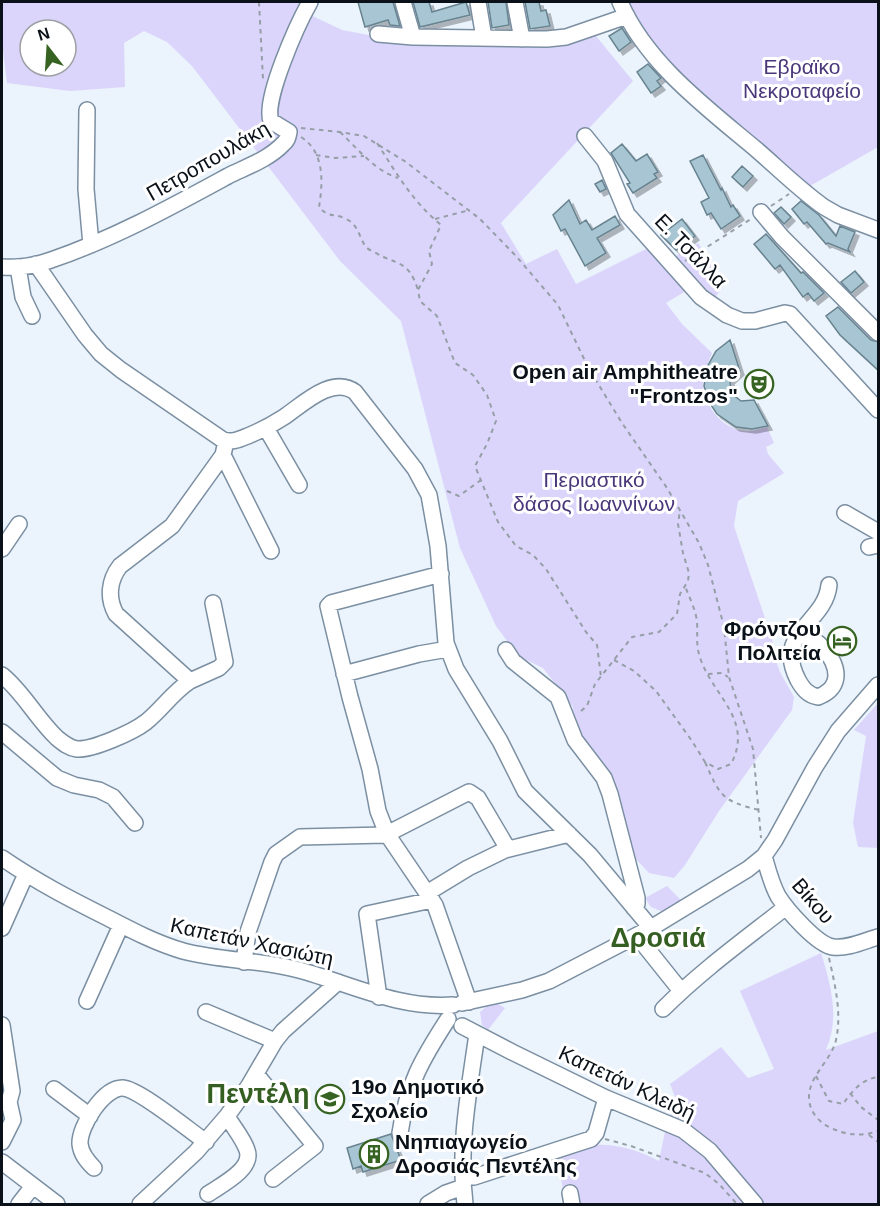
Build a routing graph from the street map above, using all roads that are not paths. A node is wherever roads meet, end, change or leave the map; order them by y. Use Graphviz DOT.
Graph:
graph roads {
  1 [pos="310,2"];
  2 [pos="403,2"];
  3 [pos="478,2"];
  4 [pos="516,2"];
  5 [pos="620,2"];
  6 [pos="627,16"];
  7 [pos="378,34"];
  8 [pos="412,37"];
  9 [pos="484,38"];
  10 [pos="522,39"];
  11 [pos="87,111"];
  12 [pos="585,136"];
  13 [pos="761,212"];
  14 [pos="879,230"];
  15 [pos="91,244"];
  16 [pos="36,264"];
  17 [pos="2,267"];
  18 [pos="18,267"];
  19 [pos="32,316"];
  20 [pos="879,333"];
  21 [pos="879,410"];
  22 [pos="266,428"];
  23 [pos="224,448"];
  24 [pos="299,485"];
  25 [pos="845,513"];
  26 [pos="19,524"];
  27 [pos="879,532"];
  28 [pos="2,549"];
  29 [pos="271,551"];
  30 [pos="441,574"];
  31 [pos="829,585"];
  32 [pos="213,603"];
  33 [pos="799,633"];
  34 [pos="448,649"];
  35 [pos="506,650"];
  36 [pos="344,674"];
  37 [pos="2,675"];
  38 [pos="190,681"];
  39 [pos="879,685"];
  40 [pos="2,732"];
  41 [pos="135,823"];
  42 [pos="387,834"];
  43 [pos="569,834"];
  44 [pos="508,849"];
  45 [pos="764,856"];
  46 [pos="2,858"];
  47 [pos="26,874"];
  48 [pos="430,897"];
  49 [pos="786,907"];
  50 [pos="634,908"];
  51 [pos="121,925"];
  52 [pos="2,928"];
  53 [pos="651,928"];
  54 [pos="637,936"];
  55 [pos="879,937"];
  56 [pos="244,962"];
  57 [pos="338,982"];
  58 [pos="681,991"];
  59 [pos="379,997"];
  60 [pos="87,1001"];
  61 [pos="663,1009"];
  62 [pos="463,1011"];
  63 [pos="206,1012"];
  64 [pos="2,1024"];
  65 [pos="477,1034"];
  66 [pos="275,1041"];
  67 [pos="256,1074"];
  68 [pos="54,1089"];
  69 [pos="606,1098"];
  70 [pos="5,1102"];
  71 [pos="90,1116"];
  72 [pos="227,1116"];
  73 [pos="400,1133"];
  74 [pos="2,1142"];
  75 [pos="206,1142"];
  76 [pos="2,1161"];
  77 [pos="94,1168"];
  78 [pos="273,1179"];
  79 [pos="463,1182"];
  80 [pos="33,1186"];
  81 [pos="208,1194"];
  82 [pos="19,1204"];
  83 [pos="57,1204"];
  84 [pos="140,1204"];
  85 [pos="428,1204"];
  86 [pos="465,1204"];
  87 [pos="755,1204"];
  1 -- 15 [label="street, Πετροπουλάκη"];
  2 -- 8 [label="street"];
  3 -- 9 [label="street"];
  4 -- 10 [label="street"];
  5 -- 6 [label="street"];
  6 -- 10 [label="street"];
  6 -- 14 [label="street"];
  7 -- 8 [label="street"];
  8 -- 9 [label="street"];
  9 -- 10 [label="street"];
  11 -- 15 [label="street"];
  12 -- 21 [label="street, Ε. Τσάλλα"];
  13 -- 20 [label="street"];
  15 -- 16 [label="street, Πετροπουλάκη"];
  16 -- 18 [label="street, Πετροπουλάκη"];
  16 -- 23 [label="street"];
  17 -- 18 [label="street, Πετροπουλάκη"];
  18 -- 19 [label="street"];
  22 -- 23 [label="street"];
  22 -- 24 [label="street"];
  22 -- 30 [label="street"];
  23 -- 29 [label="street"];
  23 -- 38 [label="street"];
  25 -- 27 [label="street"];
  26 -- 28 [label="street"];
  30 -- 34 [label="street"];
  30 -- 36 [label="street"];
  31 -- 33 [label="street"];
  32 -- 38 [label="street"];
  34 -- 36 [label="street"];
  34 -- 43 [label="street"];
  35 -- 50 [label="street"];
  36 -- 42 [label="street"];
  37 -- 38 [label="street"];
  39 -- 45 [label="street"];
  40 -- 41 [label="street"];
  42 -- 44 [label="street"];
  42 -- 48 [label="street"];
  42 -- 56 [label="street"];
  43 -- 44 [label="street"];
  43 -- 50 [label="street"];
  44 -- 48 [label="street"];
  45 -- 49 [label="street, Βίκου"];
  45 -- 53 [label="street, Καπετάν Χασιώτη"];
  46 -- 47 [label="street, Καπετάν Χασιώτη"];
  47 -- 51 [label="street, Καπετάν Χασιώτη"];
  47 -- 52 [label="street"];
  48 -- 59 [label="street"];
  48 -- 62 [label="street"];
  49 -- 55 [label="street, Βίκου"];
  49 -- 58 [label="street"];
  50 -- 53 [label="street"];
  51 -- 56 [label="street, Καπετάν Χασιώτη"];
  51 -- 60 [label="street"];
  53 -- 54 [label="street, Καπετάν Χασιώτη"];
  54 -- 58 [label="street"];
  54 -- 62 [label="street, Καπετάν Χασιώτη"];
  56 -- 57 [label="street, Καπετάν Χασιώτη"];
  57 -- 59 [label="street, Καπετάν Χασιώτη"];
  57 -- 66 [label="street"];
  58 -- 61 [label="street"];
  59 -- 62 [label="street, Καπετάν Χασιώτη"];
  62 -- 65 [label="street, Καπετάν Κλειδή"];
  62 -- 73 [label="street"];
  63 -- 66 [label="street"];
  64 -- 70 [label="street"];
  65 -- 69 [label="street, Καπετάν Κλειδή"];
  65 -- 79 [label="street"];
  66 -- 67 [label="street"];
  67 -- 72 [label="street"];
  67 -- 78 [label="street"];
  68 -- 71 [label="street"];
  69 -- 79 [label="street"];
  69 -- 87 [label="street, Καπετάν Κλειδή"];
  70 -- 74 [label="street"];
  71 -- 75 [label="street"];
  71 -- 77 [label="street"];
  72 -- 75 [label="street"];
  72 -- 81 [label="street"];
  75 -- 84 [label="street"];
  76 -- 80 [label="street"];
  79 -- 85 [label="street"];
  79 -- 86 [label="street"];
  80 -- 82 [label="street"];
  80 -- 83 [label="street"];
}
